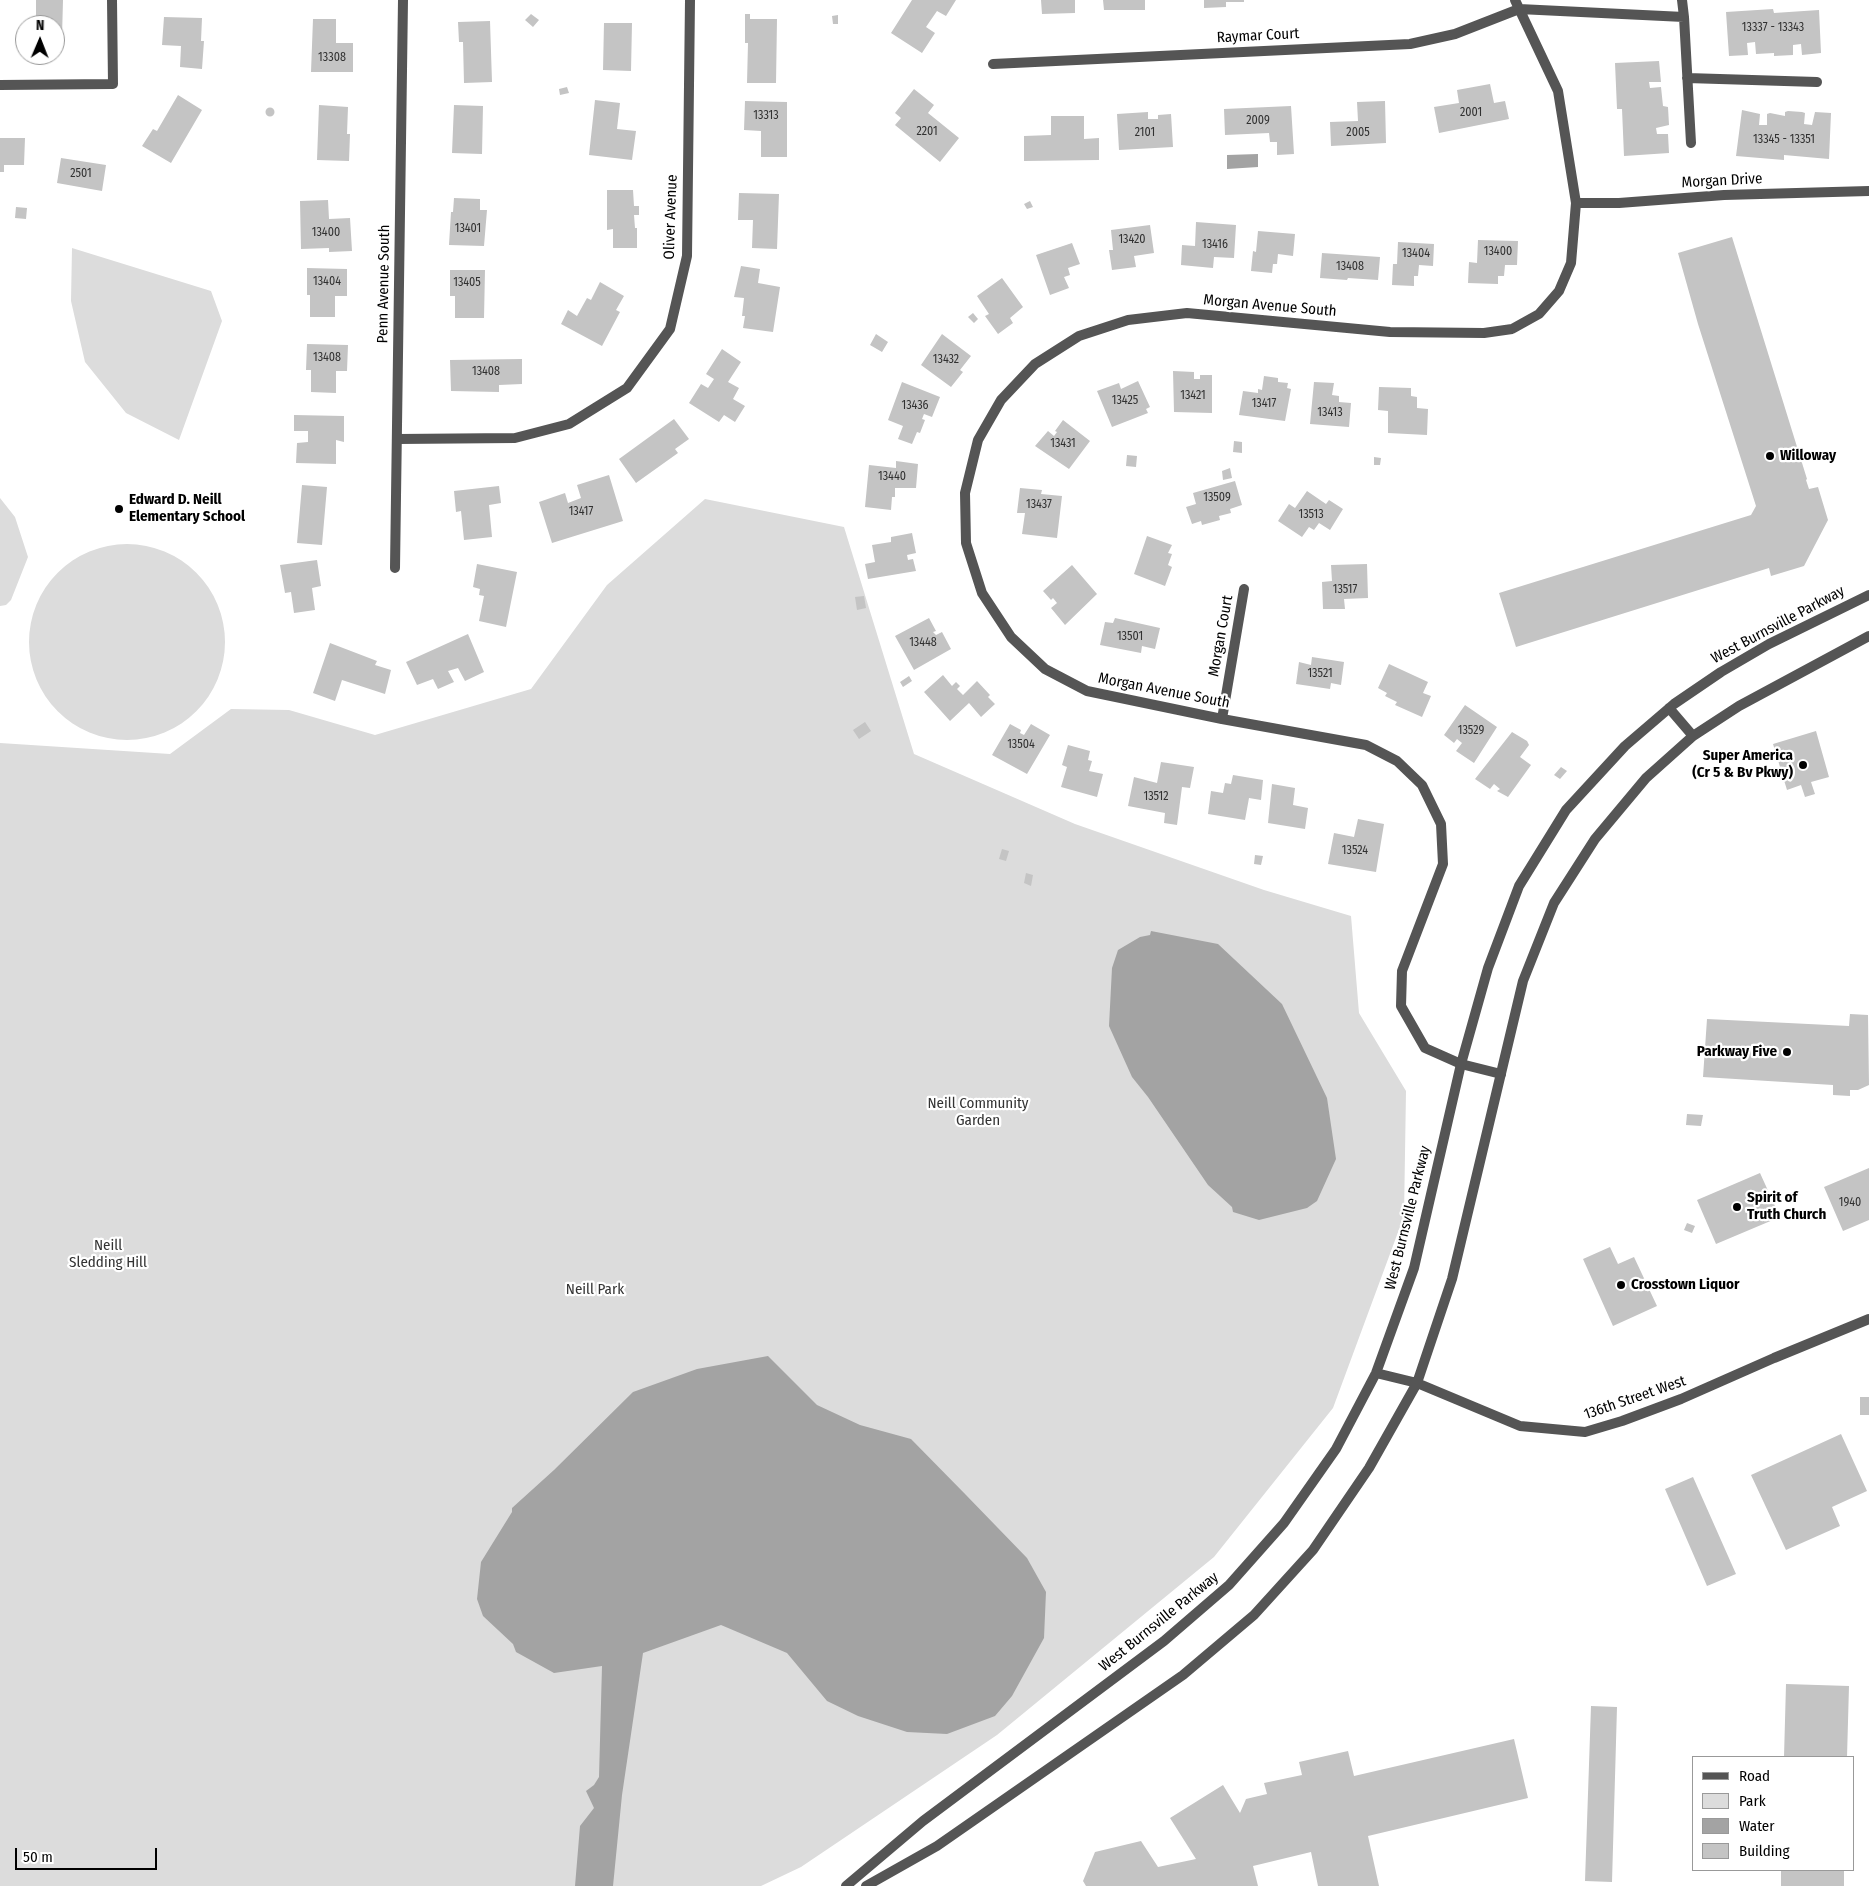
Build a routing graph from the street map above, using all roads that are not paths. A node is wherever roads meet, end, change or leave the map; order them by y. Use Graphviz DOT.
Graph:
graph roads {
  1 [pos="112,0"];
  2 [pos="403,0"];
  3 [pos="690,0"];
  4 [pos="1682,0"];
  5 [pos="1517,5"];
  6 [pos="1684,17"];
  7 [pos="993,64"];
  8 [pos="1687,78"];
  9 [pos="1817,82"];
  10 [pos="0,84"];
  11 [pos="1691,143"];
  12 [pos="1869,191"];
  13 [pos="1576,203"];
  14 [pos="398,439"];
  15 [pos="395,568"];
  16 [pos="1244,589"];
  17 [pos="1869,595"];
  18 [pos="1869,636"];
  19 [pos="1669,708"];
  20 [pos="1222,718"];
  21 [pos="1693,736"];
  22 [pos="1461,1064"];
  23 [pos="1501,1074"];
  24 [pos="1869,1319"];
  25 [pos="1376,1373"];
  26 [pos="1417,1383"];
  27 [pos="846,1886"];
  28 [pos="866,1886"];
  1 -- 10 [label="street"];
  2 -- 14 [label="street, Penn Avenue South"];
  3 -- 14 [label="street, Oliver Avenue"];
  4 -- 6 [label="street"];
  5 -- 6 [label="street"];
  5 -- 7 [label="street, Raymar Court"];
  5 -- 13 [label="street, Morgan Avenue South"];
  6 -- 8 [label="street"];
  8 -- 9 [label="street"];
  8 -- 11 [label="street"];
  12 -- 13 [label="street, Morgan Drive"];
  13 -- 20 [label="street, Morgan Avenue South"];
  14 -- 15 [label="street, Penn Avenue South"];
  16 -- 20 [label="street, Morgan Court"];
  17 -- 19 [label="street, West Burnsville Parkway"];
  18 -- 21 [label="street"];
  19 -- 21 [label="street"];
  19 -- 22 [label="street, West Burnsville Parkway"];
  20 -- 22 [label="street, Morgan Avenue South"];
  21 -- 23 [label="street"];
  22 -- 23 [label="street, Morgan Avenue South"];
  22 -- 25 [label="street, West Burnsville Parkway"];
  23 -- 26 [label="street"];
  24 -- 26 [label="street, 136th Street West"];
  25 -- 26 [label="street, 136th Street West"];
  25 -- 27 [label="street, West Burnsville Parkway"];
  26 -- 28 [label="street"];
}
